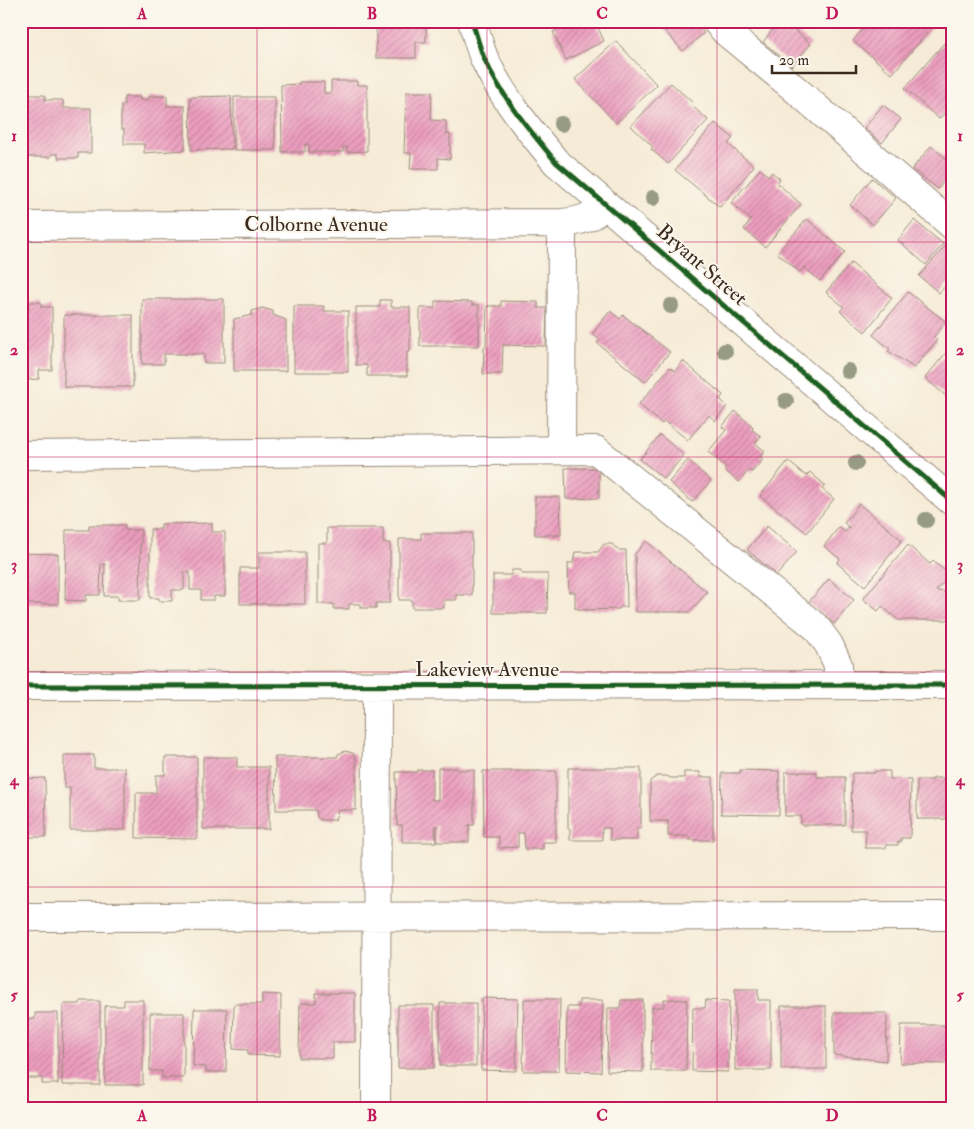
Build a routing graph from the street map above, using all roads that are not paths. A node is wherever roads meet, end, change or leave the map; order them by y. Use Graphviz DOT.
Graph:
graph roads {
  1 [pos="472,21"];
  2 [pos="716,21"];
  3 [pos="605,205"];
  4 [pos="562,223"];
  5 [pos="21,226"];
  6 [pos="953,226"];
  7 [pos="561,450"];
  8 [pos="21,455"];
  9 [pos="953,502"];
  10 [pos="838,685"];
  11 [pos="953,685"];
  12 [pos="21,686"];
  13 [pos="377,686"];
  14 [pos="953,916"];
  15 [pos="21,917"];
  16 [pos="377,917"];
  17 [pos="376,1108"];
  1 -- 3 [label="street, Bryant Street"];
  2 -- 6 [label="street"];
  3 -- 4 [label="street, Colborne Avenue"];
  3 -- 9 [label="street, Bryant Street"];
  4 -- 5 [label="street, Colborne Avenue"];
  4 -- 7 [label="street"];
  7 -- 8 [label="street"];
  7 -- 10 [label="street"];
  10 -- 11 [label="street, Lakeview Avenue"];
  10 -- 13 [label="street, Lakeview Avenue"];
  12 -- 13 [label="street, Lakeview Avenue"];
  13 -- 16 [label="street"];
  14 -- 16 [label="street"];
  15 -- 16 [label="street"];
  16 -- 17 [label="street"];
}
